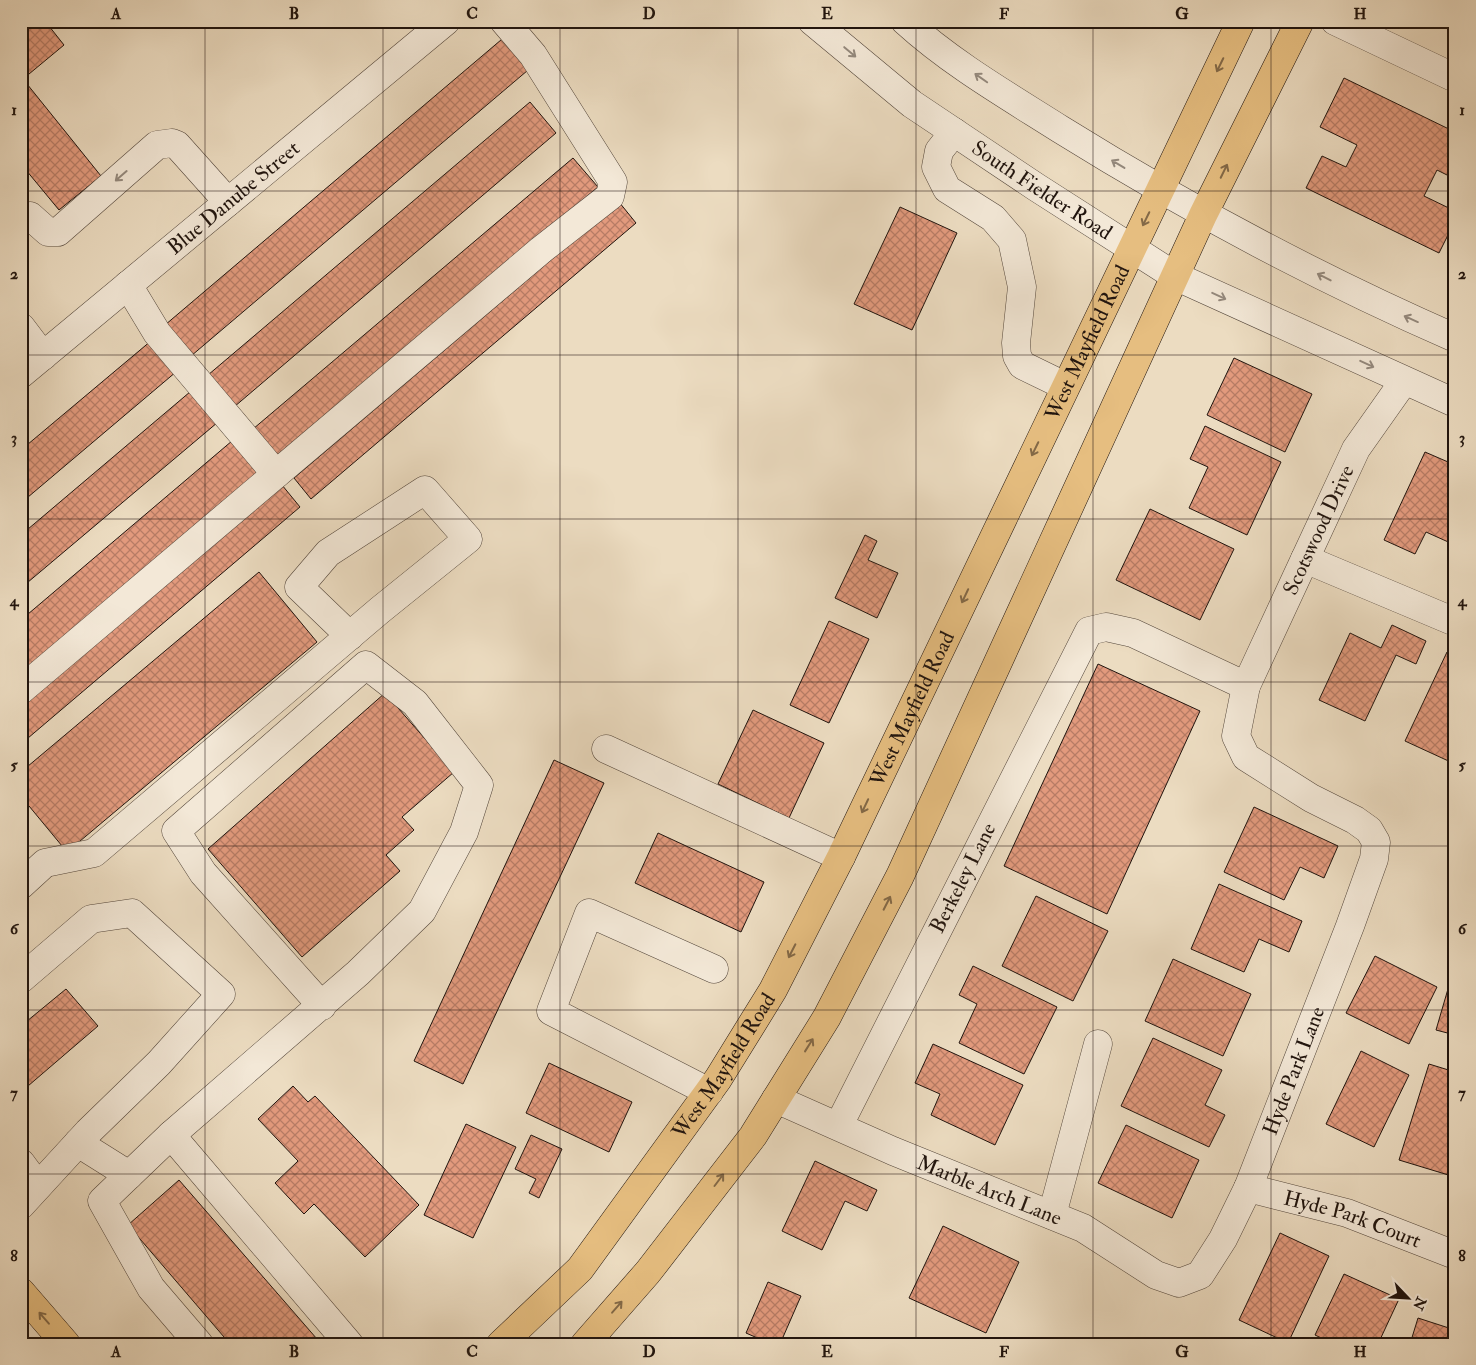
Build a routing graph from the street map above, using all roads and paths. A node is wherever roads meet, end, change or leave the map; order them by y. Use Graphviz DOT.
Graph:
graph roads {
  1 [pos="446,21"];
  2 [pos="504,21"];
  3 [pos="812,21"];
  4 [pos="905,21"];
  5 [pos="1241,21"];
  6 [pos="1300,21"];
  7 [pos="1335,21"];
  8 [pos="1455,78"];
  9 [pos="954,132"];
  10 [pos="1160,190"];
  11 [pos="228,202"];
  12 [pos="1203,215"];
  13 [pos="21,218"];
  14 [pos="1132,248"];
  15 [pos="1175,276"];
  16 [pos="128,285"];
  17 [pos="21,327"];
  18 [pos="1455,338"];
  19 [pos="43,356"];
  20 [pos="21,374"];
  21 [pos="1404,381"];
  22 [pos="1065,386"];
  23 [pos="1455,403"];
  24 [pos="276,474"];
  25 [pos="1305,559"];
  26 [pos="1455,622"];
  27 [pos="350,636"];
  28 [pos="1246,686"];
  29 [pos="21,690"];
  30 [pos="606,749"];
  31 [pos="841,857"];
  32 [pos="1374,860"];
  33 [pos="21,884"];
  34 [pos="714,969"];
  35 [pos="21,978"];
  36 [pos="322,1006"];
  37 [pos="1098,1044"];
  38 [pos="709,1092"];
  39 [pos="776,1099"];
  40 [pos="839,1125"];
  41 [pos="171,1135"];
  42 [pos="78,1143"];
  43 [pos="21,1163"];
  44 [pos="129,1175"];
  45 [pos="1248,1188"];
  46 [pos="30,1196"];
  47 [pos="1052,1215"];
  48 [pos="1455,1254"];
  49 [pos="1200,1275"];
  50 [pos="21,1292"];
  51 [pos="345,1343"];
  52 [pos="66,1344"];
  53 [pos="199,1344"];
  54 [pos="501,1344"];
  55 [pos="585,1344"];
  1 -- 11 [label="street, Blue Danube Street"];
  2 -- 24 [label="street"];
  3 -- 9 [label="street, South Fielder Road, one-way"];
  10 -- 4 [label="street, one-way"];
  5 -- 10 [label="main road, West Mayfield Road, one-way"];
  12 -- 6 [label="main road, one-way"];
  7 -- 8 [label="street"];
  9 -- 14 [label="street, South Fielder Road"];
  9 -- 22 [label="street"];
  10 -- 12 [label="street"];
  10 -- 14 [label="main road, West Mayfield Road, one-way"];
  11 -- 13 [label="street, one-way"];
  11 -- 16 [label="street, Blue Danube Street"];
  12 -- 15 [label="main road"];
  18 -- 12 [label="street, one-way"];
  14 -- 15 [label="street, South Fielder Road"];
  14 -- 22 [label="main road, West Mayfield Road"];
  15 -- 21 [label="street, South Fielder Road, one-way"];
  39 -- 15 [label="main road, one-way"];
  16 -- 19 [label="street, Blue Danube Street"];
  16 -- 24 [label="street"];
  17 -- 19 [label="street"];
  19 -- 20 [label="street, Blue Danube Street"];
  21 -- 23 [label="street, South Fielder Road"];
  21 -- 25 [label="street, Scotswood Drive"];
  22 -- 31 [label="main road, West Mayfield Road, one-way"];
  24 -- 29 [label="street"];
  25 -- 26 [label="street"];
  25 -- 28 [label="street, Scotswood Drive"];
  27 -- 27 [label="street"];
  27 -- 33 [label="street"];
  28 -- 32 [label="street, Scotswood Drive"];
  28 -- 40 [label="street, Berkeley Lane"];
  30 -- 31 [label="street"];
  31 -- 38 [label="main road, West Mayfield Road, one-way"];
  32 -- 45 [label="street, Hyde Park Lane"];
  34 -- 38 [label="street"];
  35 -- 42 [label="street"];
  36 -- 36 [label="street"];
  36 -- 41 [label="street"];
  37 -- 47 [label="street"];
  38 -- 54 [label="main road, West Mayfield Road"];
  39 -- 40 [label="street, Marble Arch Lane"];
  55 -- 39 [label="main road, one-way"];
  40 -- 47 [label="street, Marble Arch Lane"];
  41 -- 44 [label="street"];
  41 -- 51 [label="street"];
  42 -- 44 [label="street"];
  42 -- 46 [label="street"];
  43 -- 46 [label="street"];
  44 -- 53 [label="street"];
  45 -- 48 [label="street, Hyde Park Court"];
  45 -- 49 [label="street, Hyde Park Lane"];
  47 -- 49 [label="street, Marble Arch Lane"];
  52 -- 50 [label="main road, one-way"];
}
